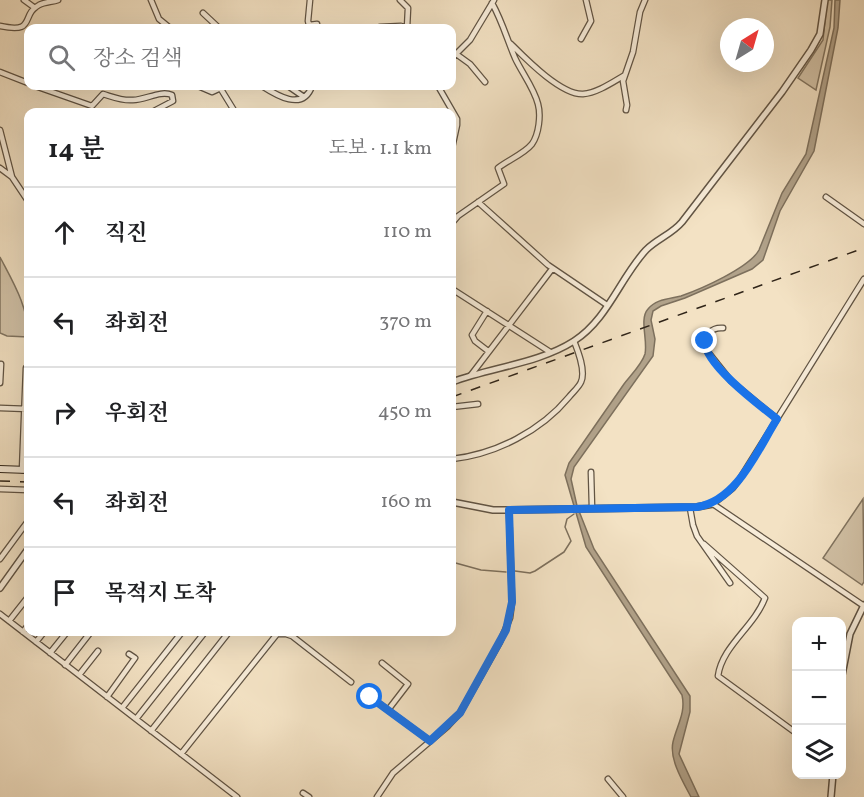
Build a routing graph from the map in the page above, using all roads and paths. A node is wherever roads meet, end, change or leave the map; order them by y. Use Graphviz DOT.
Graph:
graph roads {
  1 [pos="24,0"];
  2 [pos="58,0"];
  3 [pos="151,0"];
  4 [pos="310,0"];
  5 [pos="400,0"];
  6 [pos="586,0"];
  7 [pos="645,0"];
  8 [pos="825,0"];
  9 [pos="493,2"];
  10 [pos="35,8"];
  11 [pos="203,13"];
  12 [pos="165,24"];
  13 [pos="215,24"];
  14 [pos="309,24"];
  15 [pos="408,24"];
  16 [pos="0,26"];
  17 [pos="581,39"];
  18 [pos="507,40"];
  19 [pos="456,52"];
  20 [pos="456,56"];
  21 [pos="0,72"];
  22 [pos="625,75"];
  23 [pos="24,81"];
  24 [pos="485,82"];
  25 [pos="46,90"];
  26 [pos="224,90"];
  27 [pos="269,90"];
  28 [pos="294,90"];
  29 [pos="310,90"];
  30 [pos="440,90"];
  31 [pos="304,97"];
  32 [pos="92,106"];
  33 [pos="160,108"];
  34 [pos="233,108"];
  35 [pos="451,108"];
  36 [pos="626,111"];
  37 [pos="0,130"];
  38 [pos="0,168"];
  39 [pos="12,177"];
  40 [pos="24,195"];
  41 [pos="826,197"];
  42 [pos="478,202"];
  43 [pos="456,219"];
  44 [pos="864,224"];
  45 [pos="552,268"];
  46 [pos="864,279"];
  47 [pos="456,292"];
  48 [pos="608,305"];
  49 [pos="487,311"];
  50 [pos="508,324"];
  51 [pos="723,328"];
  52 [pos="574,341"];
  53 [pos="488,351"];
  54 [pos="550,352"];
  55 [pos="1,364"];
  56 [pos="471,375"];
  57 [pos="456,380"];
  58 [pos="0,383"];
  59 [pos="477,404"];
  60 [pos="456,407"];
  61 [pos="0,408"];
  62 [pos="24,409"];
  63 [pos="777,419"];
  64 [pos="456,458"];
  65 [pos="0,469"];
  66 [pos="24,470"];
  67 [pos="591,472"];
  68 [pos="0,489"];
  69 [pos="24,490"];
  70 [pos="456,503"];
  71 [pos="713,504"];
  72 [pos="592,508"];
  73 [pos="690,508"];
  74 [pos="509,510"];
  75 [pos="24,525"];
  76 [pos="704,544"];
  77 [pos="24,555"];
  78 [pos="0,558"];
  79 [pos="730,583"];
  80 [pos="0,588"];
  81 [pos="24,602"];
  82 [pos="864,605"];
  83 [pos="0,614"];
  84 [pos="9,621"];
  85 [pos="23,632"];
  86 [pos="28,636"];
  87 [pos="41,636"];
  88 [pos="65,636"];
  89 [pos="88,636"];
  90 [pos="179,636"];
  91 [pos="202,636"];
  92 [pos="226,636"];
  93 [pos="274,636"];
  94 [pos="294,636"];
  95 [pos="36,642"];
  96 [pos="99,651"];
  97 [pos="50,653"];
  98 [pos="129,654"];
  99 [pos="382,663"];
  100 [pos="65,664"];
  101 [pos="843,671"];
  102 [pos="79,675"];
  103 [pos="351,682"];
  104 [pos="107,697"];
  105 [pos="370,697"];
  106 [pos="122,708"];
  107 [pos="388,710"];
  108 [pos="136,719"];
  109 [pos="792,730"];
  110 [pos="151,731"];
  111 [pos="430,741"];
  112 [pos="181,754"];
  113 [pos="608,779"];
  114 [pos="832,779"];
  115 [pos="303,793"];
  116 [pos="237,797"];
  117 [pos="309,797"];
  118 [pos="377,797"];
  119 [pos="623,797"];
  120 [pos="831,797"];
  1 -- 10 [label="street"];
  2 -- 10 [label="street"];
  3 -- 12 [label="street"];
  4 -- 14 [label="street"];
  5 -- 15 [label="street"];
  6 -- 17 [label="street"];
  7 -- 22 [label="street"];
  8 -- 48 [label="street"];
  9 -- 18 [label="street"];
  9 -- 19 [label="street"];
  10 -- 16 [label="street"];
  11 -- 13 [label="street"];
  18 -- 22 [label="street"];
  18 -- 42 [label="street"];
  20 -- 24 [label="street"];
  21 -- 23 [label="street"];
  22 -- 36 [label="street"];
  25 -- 32 [label="street"];
  26 -- 34 [label="street"];
  27 -- 31 [label="street"];
  28 -- 31 [label="street"];
  29 -- 31 [label="street"];
  30 -- 35 [label="street"];
  32 -- 33 [label="street"];
  37 -- 39 [label="street"];
  38 -- 39 [label="street"];
  39 -- 40 [label="street"];
  41 -- 44 [label="street"];
  42 -- 43 [label="street"];
  42 -- 45 [label="street"];
  45 -- 48 [label="street"];
  45 -- 50 [label="street"];
  46 -- 63 [label="street"];
  47 -- 49 [label="street"];
  48 -- 52 [label="street"];
  49 -- 50 [label="street"];
  49 -- 53 [label="street"];
  50 -- 53 [label="street"];
  50 -- 54 [label="street"];
  51 -- 63 [label="street"];
  52 -- 54 [label="street"];
  52 -- 64 [label="street"];
  53 -- 56 [label="street"];
  54 -- 56 [label="street"];
  55 -- 58 [label="street"];
  56 -- 57 [label="street"];
  59 -- 60 [label="street"];
  61 -- 62 [label="street"];
  63 -- 71 [label="street"];
  65 -- 66 [label="main road"];
  67 -- 72 [label="street"];
  68 -- 69 [label="street"];
  70 -- 74 [label="street"];
  71 -- 73 [label="street"];
  71 -- 82 [label="street"];
  72 -- 73 [label="street"];
  72 -- 74 [label="street"];
  73 -- 76 [label="street"];
  74 -- 111 [label="street"];
  75 -- 78 [label="street"];
  76 -- 79 [label="street"];
  76 -- 109 [label="street"];
  77 -- 80 [label="street"];
  81 -- 84 [label="street"];
  82 -- 101 [label="street"];
  83 -- 84 [label="street"];
  84 -- 85 [label="street"];
  86 -- 95 [label="street"];
  87 -- 95 [label="street"];
  88 -- 97 [label="street"];
  89 -- 100 [label="street"];
  90 -- 106 [label="street"];
  91 -- 108 [label="street"];
  92 -- 110 [label="street"];
  93 -- 112 [label="street"];
  94 -- 103 [label="street"];
  95 -- 97 [label="street"];
  96 -- 102 [label="street"];
  97 -- 100 [label="street"];
  98 -- 104 [label="street"];
  99 -- 107 [label="street"];
  100 -- 102 [label="street"];
  102 -- 104 [label="street"];
  104 -- 106 [label="street"];
  105 -- 107 [label="street"];
  106 -- 108 [label="street"];
  107 -- 111 [label="street"];
  108 -- 110 [label="street"];
  110 -- 112 [label="street"];
  111 -- 118 [label="street"];
  112 -- 116 [label="street"];
  113 -- 119 [label="street"];
  114 -- 120 [label="street"];
  115 -- 117 [label="street"];
}
